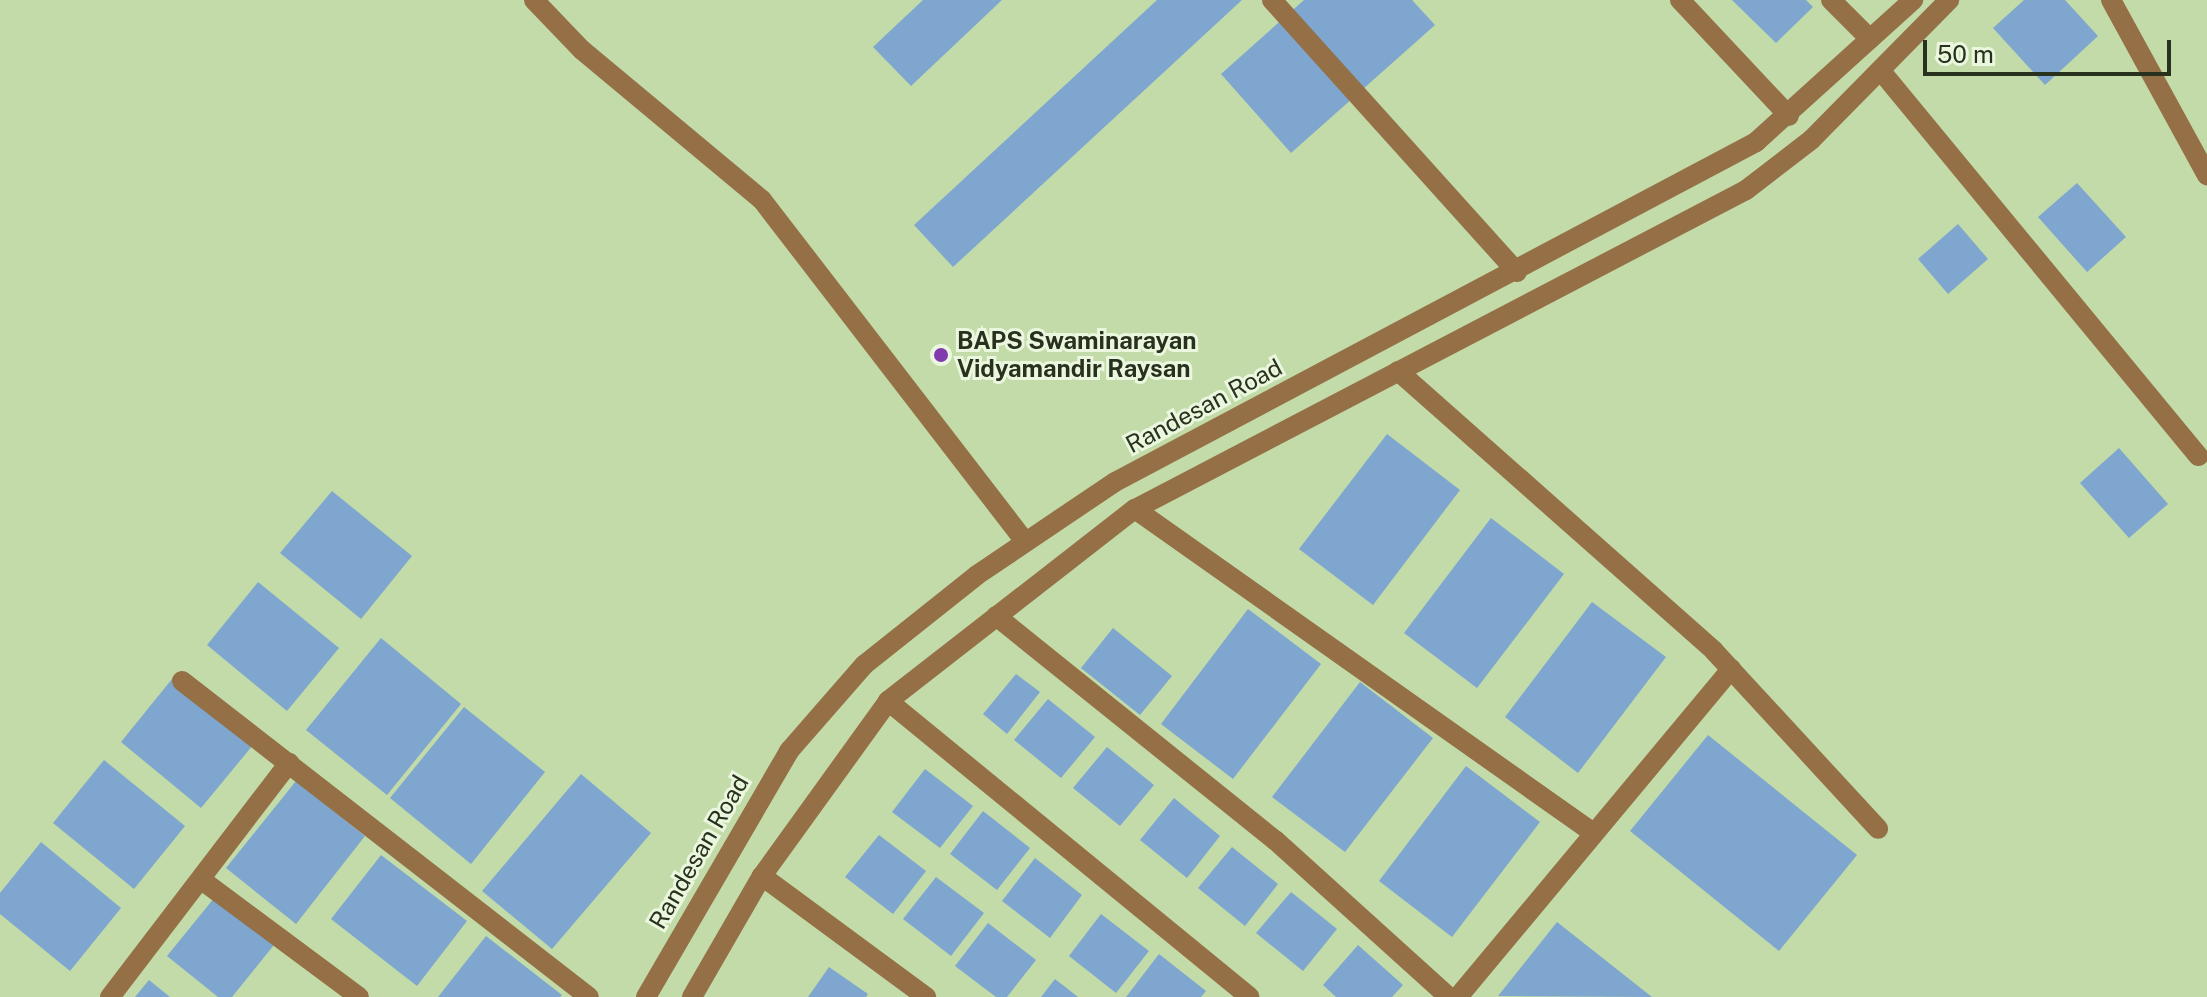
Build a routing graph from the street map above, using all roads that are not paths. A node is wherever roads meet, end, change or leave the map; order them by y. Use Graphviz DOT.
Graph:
graph roads {
  1 [pos="534,0"];
  2 [pos="1272,0"];
  3 [pos="1680,0"];
  4 [pos="1831,0"];
  5 [pos="1913,0"];
  6 [pos="1949,0"];
  7 [pos="2111,0"];
  8 [pos="1870,39"];
  9 [pos="1881,71"];
  10 [pos="1789,116"];
  11 [pos="2207,175"];
  12 [pos="1517,272"];
  13 [pos="1398,371"];
  14 [pos="2198,456"];
  15 [pos="1135,509"];
  16 [pos="1025,542"];
  17 [pos="996,616"];
  18 [pos="1731,669"];
  19 [pos="182,681"];
  20 [pos="888,701"];
  21 [pos="289,763"];
  22 [pos="1878,829"];
  23 [pos="1592,832"];
  24 [pos="762,876"];
  25 [pos="203,881"];
  26 [pos="110,997"];
  27 [pos="359,997"];
  28 [pos="589,997"];
  29 [pos="646,997"];
  30 [pos="692,997"];
  31 [pos="926,997"];
  32 [pos="1249,997"];
  33 [pos="1449,997"];
  34 [pos="1458,997"];
  1 -- 16 [label="street"];
  2 -- 12 [label="street"];
  3 -- 10 [label="street"];
  4 -- 8 [label="street"];
  5 -- 8 [label="street, Randesan Road"];
  6 -- 9 [label="street"];
  7 -- 11 [label="street"];
  8 -- 10 [label="street, Randesan Road"];
  9 -- 13 [label="street"];
  9 -- 14 [label="street"];
  10 -- 12 [label="street, Randesan Road"];
  12 -- 16 [label="street, Randesan Road"];
  13 -- 15 [label="street"];
  13 -- 18 [label="street"];
  15 -- 17 [label="street"];
  15 -- 23 [label="street"];
  16 -- 29 [label="street, Randesan Road"];
  17 -- 20 [label="street"];
  17 -- 33 [label="street"];
  18 -- 22 [label="street"];
  18 -- 23 [label="street"];
  19 -- 21 [label="street"];
  20 -- 24 [label="street"];
  20 -- 32 [label="street"];
  21 -- 25 [label="street"];
  21 -- 28 [label="street"];
  23 -- 34 [label="street"];
  24 -- 30 [label="street"];
  24 -- 31 [label="street"];
  25 -- 26 [label="street"];
  25 -- 27 [label="street"];
}
